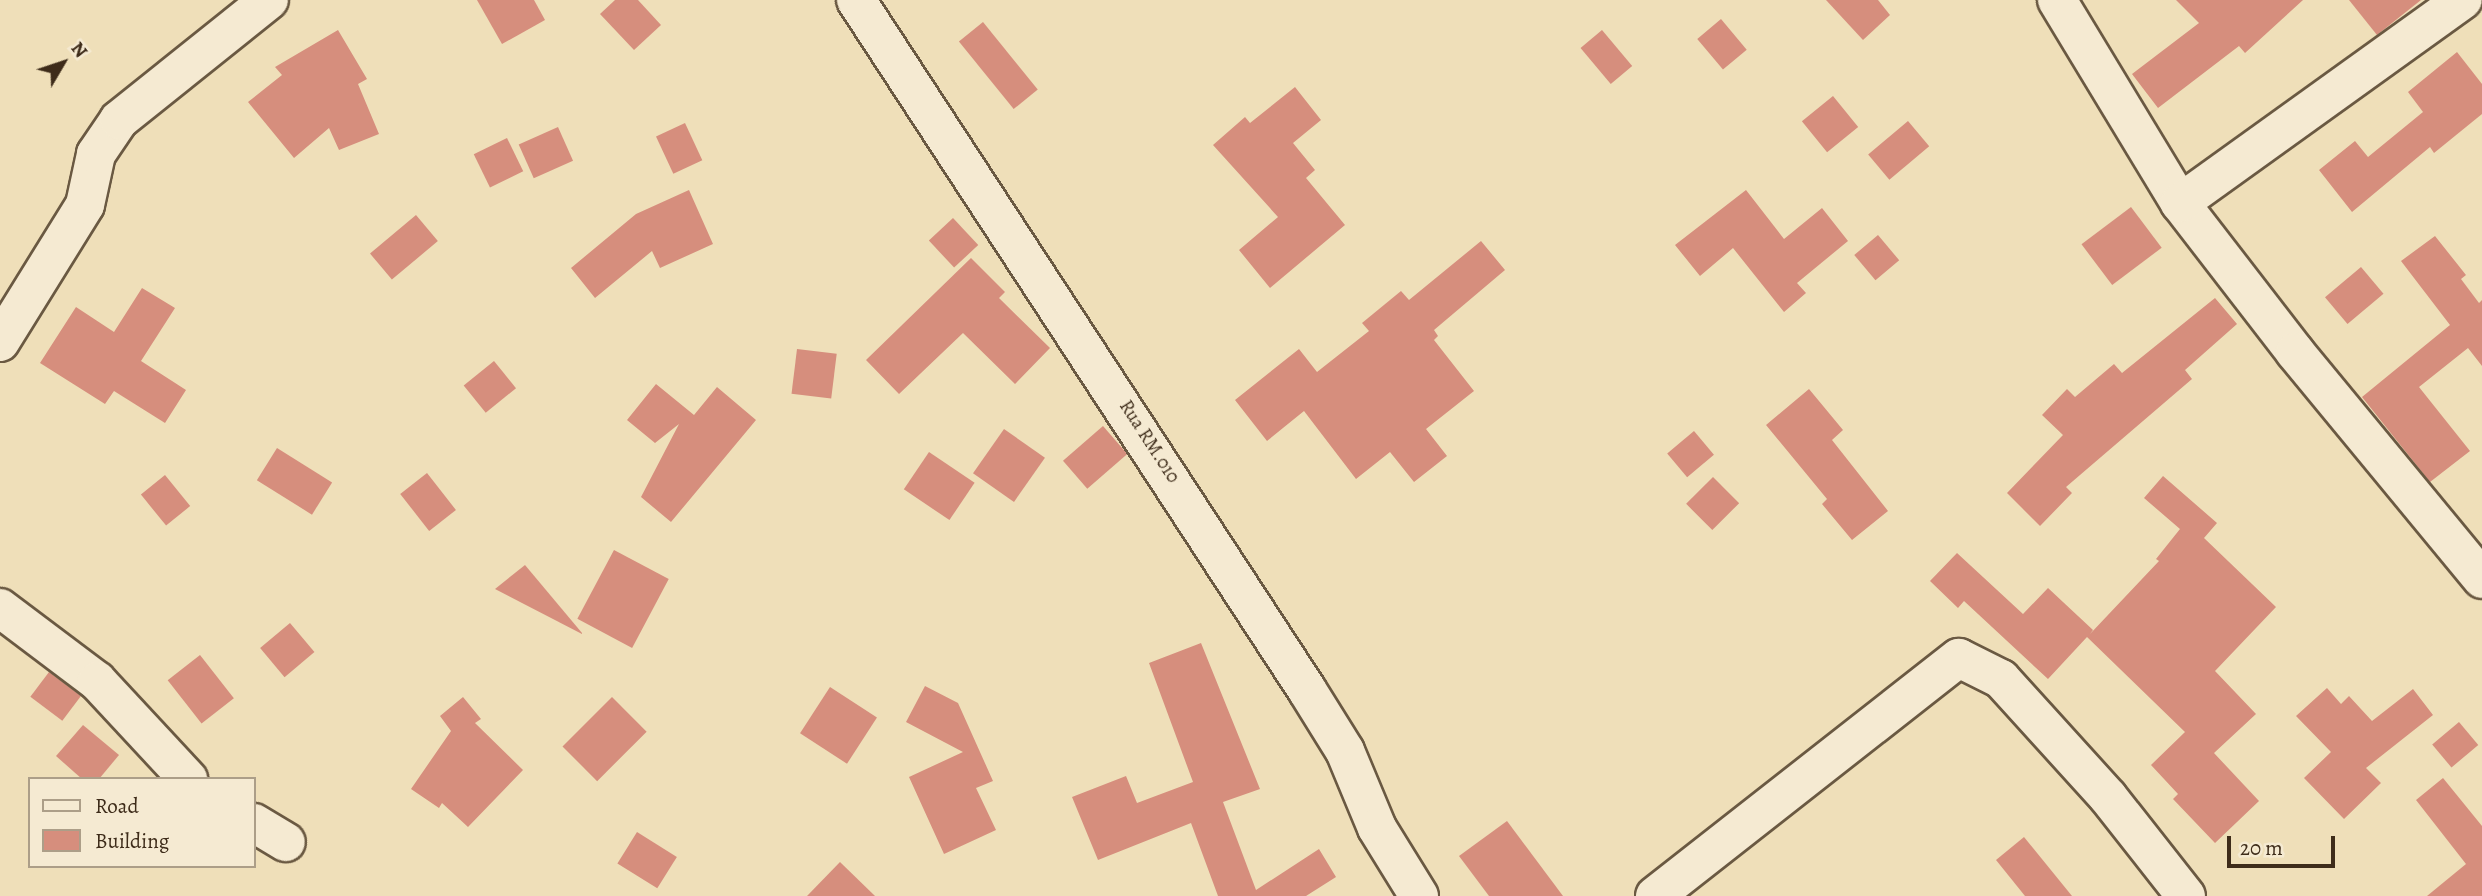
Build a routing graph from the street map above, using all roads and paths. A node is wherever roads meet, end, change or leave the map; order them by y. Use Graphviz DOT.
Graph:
graph roads {
  1 [pos="269,0"];
  2 [pos="856,0"];
  3 [pos="2057,0"];
  4 [pos="2463,0"];
  5 [pos="2180,203"];
  6 [pos="0,342"];
  7 [pos="2482,579"];
  8 [pos="0,608"];
  9 [pos="186,777"];
  10 [pos="1419,896"];
  11 [pos="1655,896"];
  12 [pos="2186,896"];
  1 -- 6 [label="street"];
  2 -- 10 [label="street, Rua RM.010"];
  3 -- 5 [label="street"];
  4 -- 5 [label="street"];
  5 -- 7 [label="street"];
  8 -- 9 [label="street"];
  11 -- 12 [label="street"];
}
